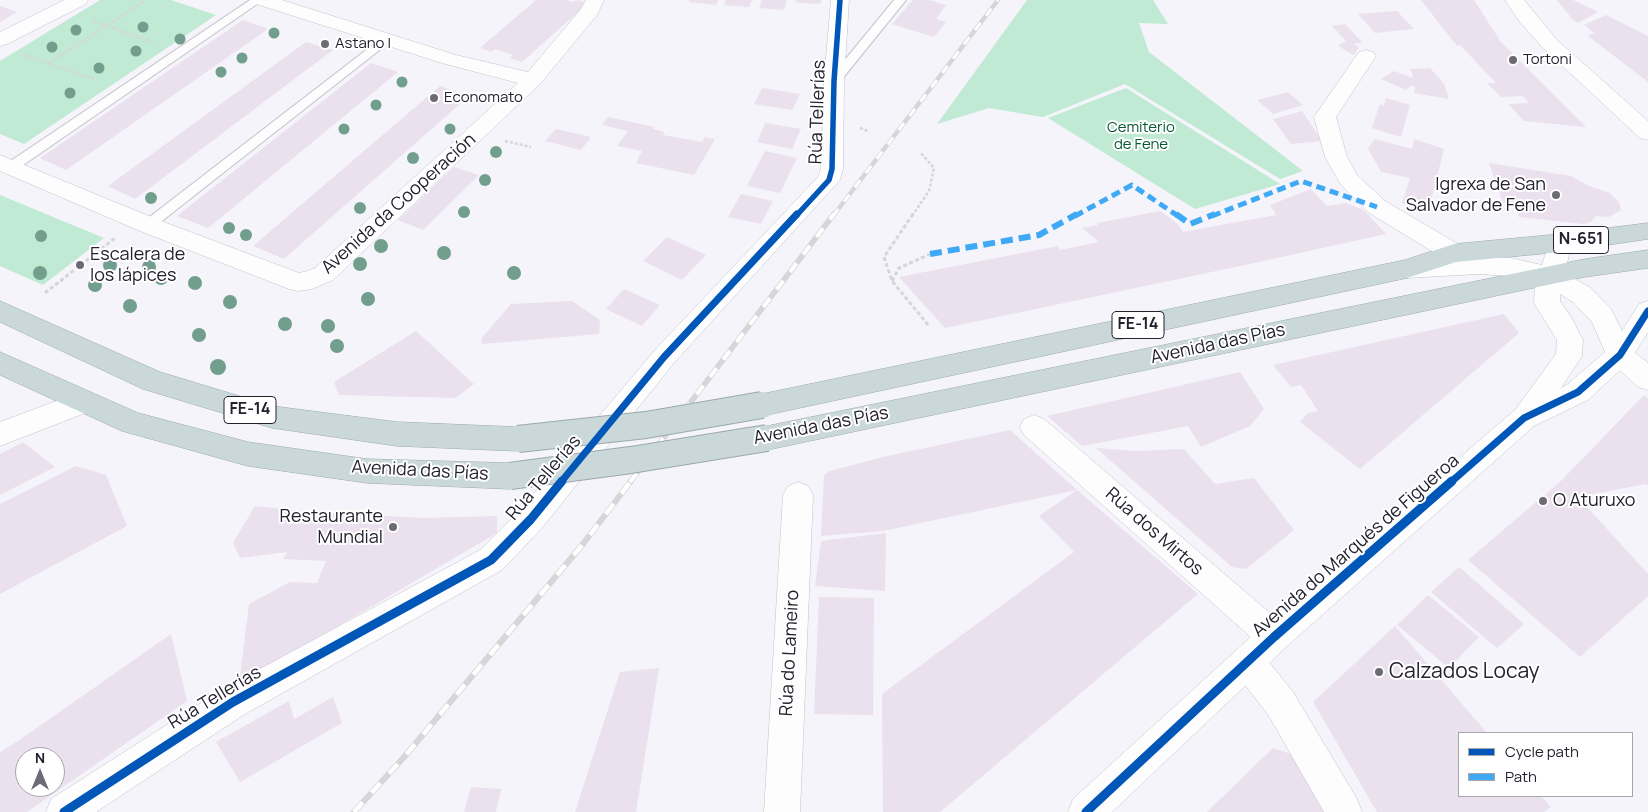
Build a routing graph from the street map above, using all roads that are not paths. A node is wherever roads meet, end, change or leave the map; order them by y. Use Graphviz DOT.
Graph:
graph roads {
  1 [pos="79,0"];
  2 [pos="257,0"];
  3 [pos="262,0"];
  4 [pos="595,0"];
  5 [pos="840,0"];
  6 [pos="900,0"];
  7 [pos="1514,0"];
  8 [pos="387,39"];
  9 [pos="0,40"];
  10 [pos="1366,56"];
  11 [pos="1588,79"];
  12 [pos="533,80"];
  13 [pos="834,81"];
  14 [pos="1648,115"];
  15 [pos="1648,133"];
  16 [pos="6,164"];
  17 [pos="142,223"];
  18 [pos="1648,231"];
  19 [pos="1560,244"];
  20 [pos="1514,247"];
  21 [pos="1454,253"];
  22 [pos="1648,259"];
  23 [pos="1407,269"];
  24 [pos="1548,275"];
  25 [pos="0,311"];
  26 [pos="1648,311"];
  27 [pos="1620,355"];
  28 [pos="0,363"];
  29 [pos="1648,379"];
  30 [pos="83,402"];
  31 [pos="1524,418"];
  32 [pos="1034,427"];
  33 [pos="0,434"];
  34 [pos="798,495"];
  35 [pos="1274,637"];
  36 [pos="1248,662"];
  37 [pos="64,812"];
  38 [pos="782,812"];
  39 [pos="1086,812"];
  40 [pos="1344,812"];
  1 -- 9 [label="street"];
  2 -- 16 [label="lane"];
  3 -- 8 [label="street"];
  4 -- 12 [label="street, Avenida da Cooperación"];
  5 -- 13 [label="street, Rúa Tellerías"];
  6 -- 13 [label="lane"];
  7 -- 11 [label="street"];
  8 -- 12 [label="street"];
  8 -- 17 [label="lane"];
  10 -- 21 [label="street"];
  11 -- 14 [label="street"];
  11 -- 15 [label="street"];
  12 -- 17 [label="street, Avenida da Cooperación"];
  13 -- 37 [label="street, Rúa Tellerías"];
  16 -- 17 [label="street, Avenida da Cooperación"];
  18 -- 19 [label="highway, N-651"];
  19 -- 20 [label="highway, N-651"];
  19 -- 24 [label="street"];
  20 -- 21 [label="highway, Avenida das Pías / FE-14"];
  21 -- 23 [label="highway, Avenida das Pías / FE-14"];
  22 -- 24 [label="highway, Avenida das Pías / FE-14"];
  23 -- 24 [label="street"];
  23 -- 25 [label="highway, Avenida das Pías / FE-14, bridge"];
  24 -- 27 [label="street"];
  24 -- 30 [label="highway, Avenida das Pías / FE-14, bridge"];
  24 -- 31 [label="street"];
  26 -- 27 [label="street, Avenida do Marqués de Figueroa"];
  27 -- 29 [label="street"];
  27 -- 31 [label="street, Avenida do Marqués de Figueroa"];
  28 -- 30 [label="highway, Avenida das Pías / FE-14"];
  30 -- 33 [label="street"];
  31 -- 35 [label="street, Avenida do Marqués de Figueroa"];
  32 -- 35 [label="street, Rúa dos Mirtos"];
  34 -- 38 [label="street, Rúa do Lameiro"];
  35 -- 36 [label="street, Avenida do Marqués de Figueroa"];
  36 -- 39 [label="street, Avenida do Marqués de Figueroa"];
  36 -- 40 [label="street"];
}
